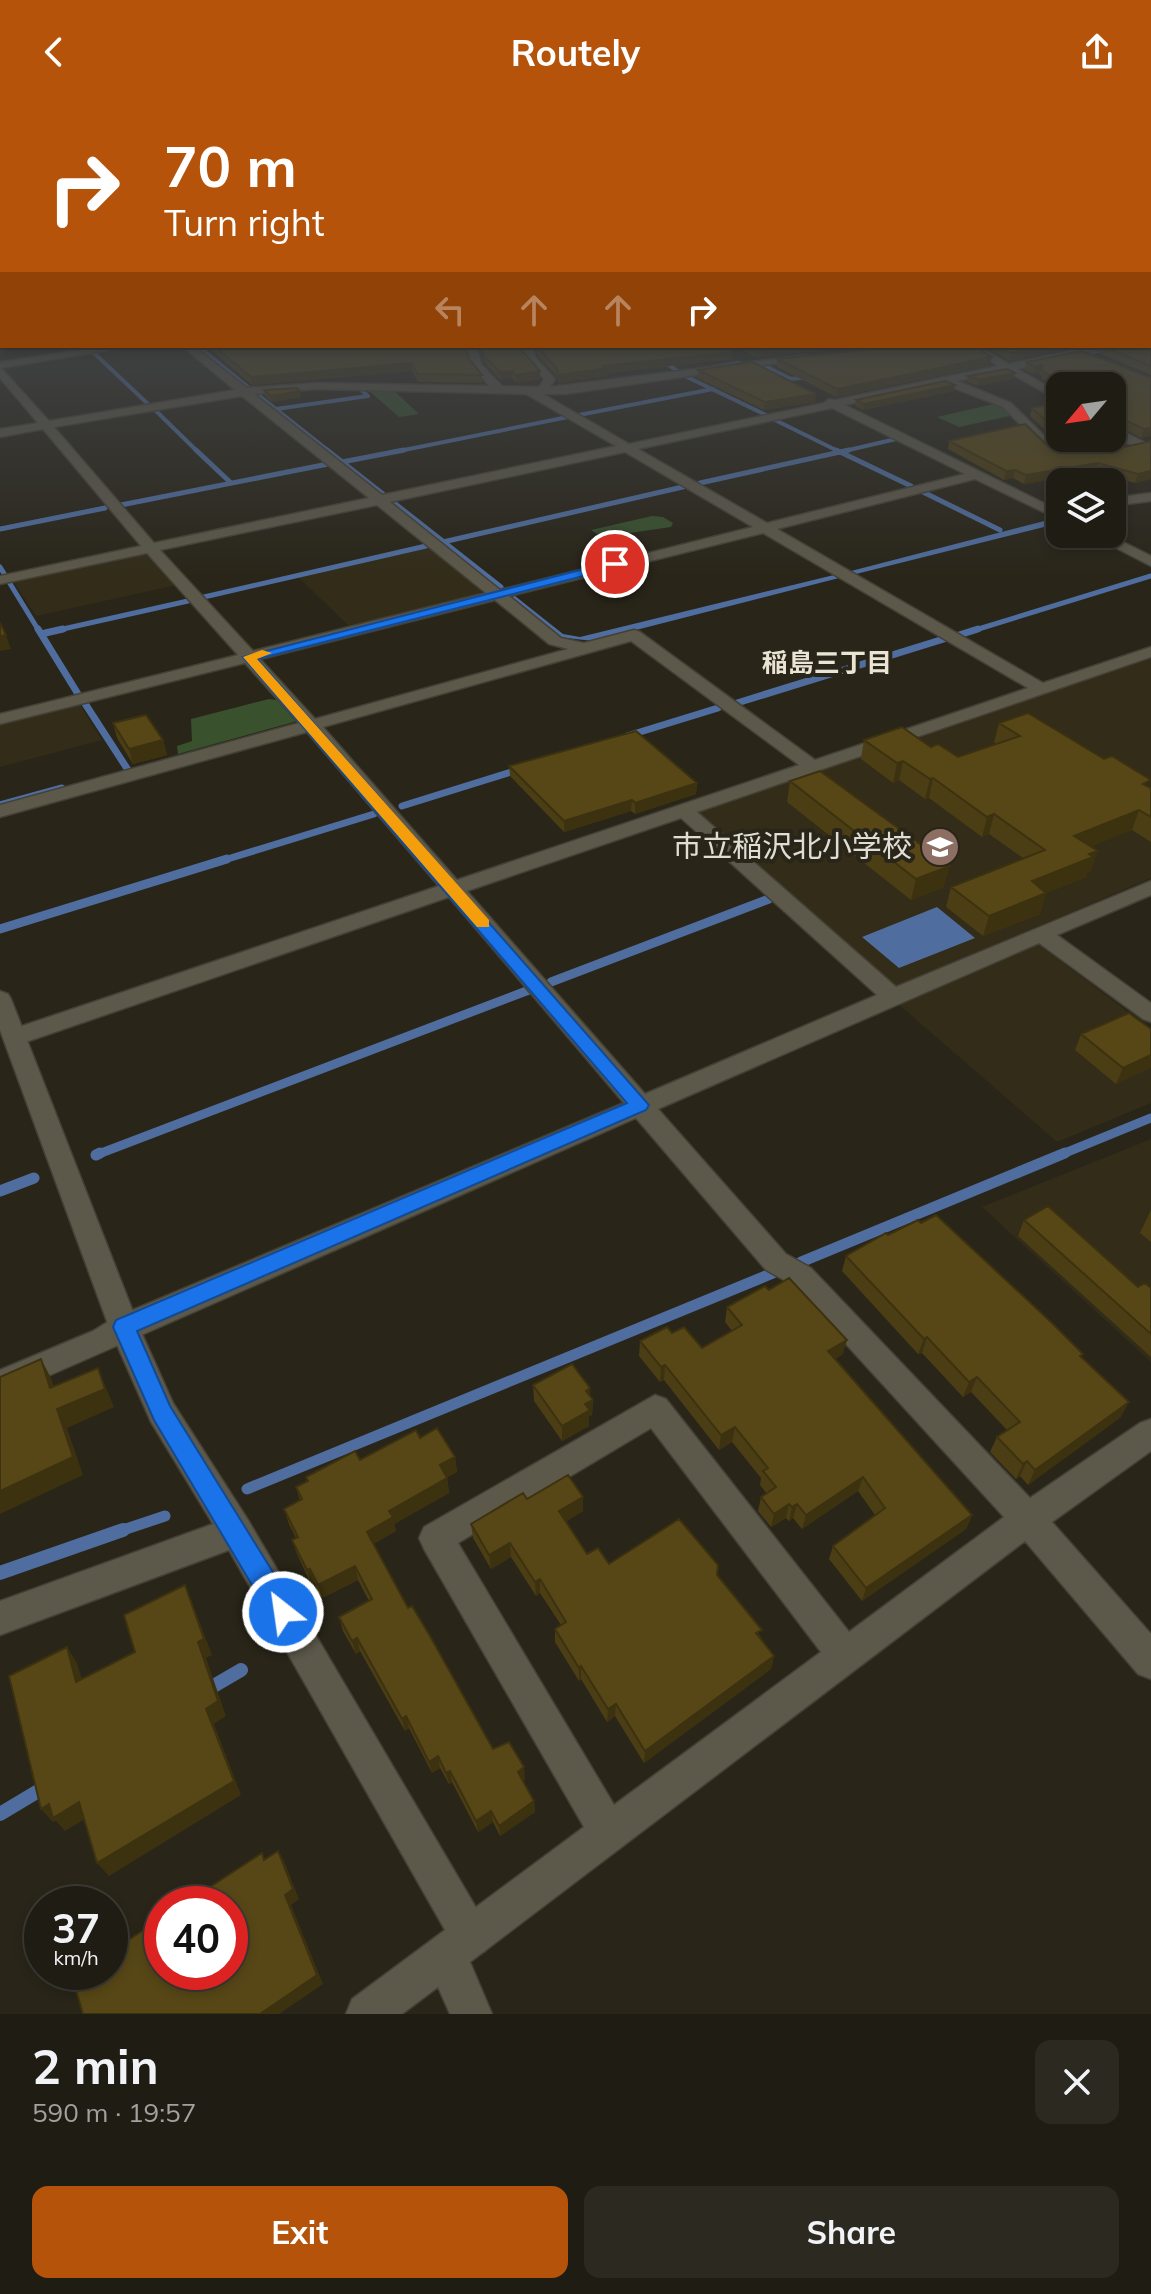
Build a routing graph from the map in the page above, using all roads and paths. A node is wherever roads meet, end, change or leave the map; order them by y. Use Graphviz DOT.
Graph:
graph roads {
  1 [pos="25,399"];
  2 [pos="201,399"];
  3 [pos="253,399"];
  4 [pos="550,399"];
  5 [pos="824,399"];
  6 [pos="857,399"];
  7 [pos="992,399"];
  8 [pos="833,404"];
  9 [pos="1028,424"];
  10 [pos="46,425"];
  11 [pos="1013,427"];
  12 [pos="0,433"];
  13 [pos="938,445"];
  14 [pos="1143,445"];
  15 [pos="627,448"];
  16 [pos="923,448"];
  17 [pos="1088,454"];
  18 [pos="1151,454"];
  19 [pos="977,475"];
  20 [pos="1147,497"];
  21 [pos="379,500"];
  22 [pos="1126,500"];
  23 [pos="1046,510"];
  24 [pos="765,527"];
  25 [pos="150,548"];
  26 [pos="1124,548"];
  27 [pos="1151,562"];
  28 [pos="0,580"];
  29 [pos="496,594"];
  30 [pos="584,648"];
  31 [pos="1151,652"];
  32 [pos="249,657"];
  33 [pos="1042,689"];
  34 [pos="0,719"];
  35 [pos="311,725"];
  36 [pos="812,766"];
  37 [pos="683,810"];
  38 [pos="0,811"];
  39 [pos="1151,887"];
  40 [pos="453,888"];
  41 [pos="1041,934"];
  42 [pos="894,998"];
  43 [pos="0,999"];
  44 [pos="1151,1014"];
  45 [pos="10,1036"];
  46 [pos="640,1105"];
  47 [pos="124,1327"];
  48 [pos="0,1384"];
  49 [pos="1151,1433"];
  50 [pos="1028,1519"];
  51 [pos="236,1531"];
  52 [pos="0,1618"];
  53 [pos="846,1656"];
  54 [pos="1151,1661"];
  55 [pos="609,1833"];
  56 [pos="458,1947"];
  57 [pos="367,2014"];
  58 [pos="471,2014"];
  1 -- 10 [label="street"];
  2 -- 10 [label="street"];
  3 -- 21 [label="street"];
  4 -- 15 [label="street"];
  5 -- 8 [label="street"];
  6 -- 8 [label="street"];
  7 -- 9 [label="street"];
  8 -- 15 [label="street"];
  8 -- 16 [label="street"];
  9 -- 11 [label="street"];
  9 -- 17 [label="street"];
  10 -- 12 [label="street"];
  10 -- 25 [label="street"];
  13 -- 16 [label="street"];
  14 -- 18 [label="street"];
  15 -- 21 [label="street"];
  15 -- 24 [label="street"];
  16 -- 19 [label="street"];
  19 -- 23 [label="street"];
  19 -- 24 [label="street"];
  20 -- 22 [label="street"];
  21 -- 25 [label="street"];
  21 -- 29 [label="street"];
  24 -- 29 [label="street"];
  24 -- 33 [label="street"];
  25 -- 28 [label="street"];
  25 -- 32 [label="street"];
  26 -- 27 [label="street"];
  29 -- 30 [label="street"];
  29 -- 32 [label="street"];
  30 -- 35 [label="street"];
  30 -- 36 [label="street"];
  31 -- 33 [label="street"];
  32 -- 34 [label="street"];
  32 -- 35 [label="street"];
  33 -- 36 [label="street"];
  35 -- 38 [label="street"];
  35 -- 40 [label="street"];
  36 -- 37 [label="street"];
  37 -- 40 [label="street"];
  37 -- 42 [label="street"];
  39 -- 41 [label="street"];
  40 -- 45 [label="street"];
  40 -- 46 [label="street"];
  41 -- 42 [label="street"];
  41 -- 44 [label="street"];
  42 -- 46 [label="street"];
  43 -- 45 [label="street"];
  45 -- 47 [label="street"];
  46 -- 47 [label="street"];
  46 -- 50 [label="street"];
  47 -- 48 [label="street"];
  47 -- 51 [label="street"];
  49 -- 50 [label="street"];
  50 -- 53 [label="street"];
  50 -- 54 [label="street"];
  51 -- 52 [label="street"];
  51 -- 56 [label="street"];
  53 -- 55 [label="street"];
  53 -- 55 [label="street"];
  55 -- 56 [label="street"];
  56 -- 57 [label="street"];
  56 -- 58 [label="street"];
}
